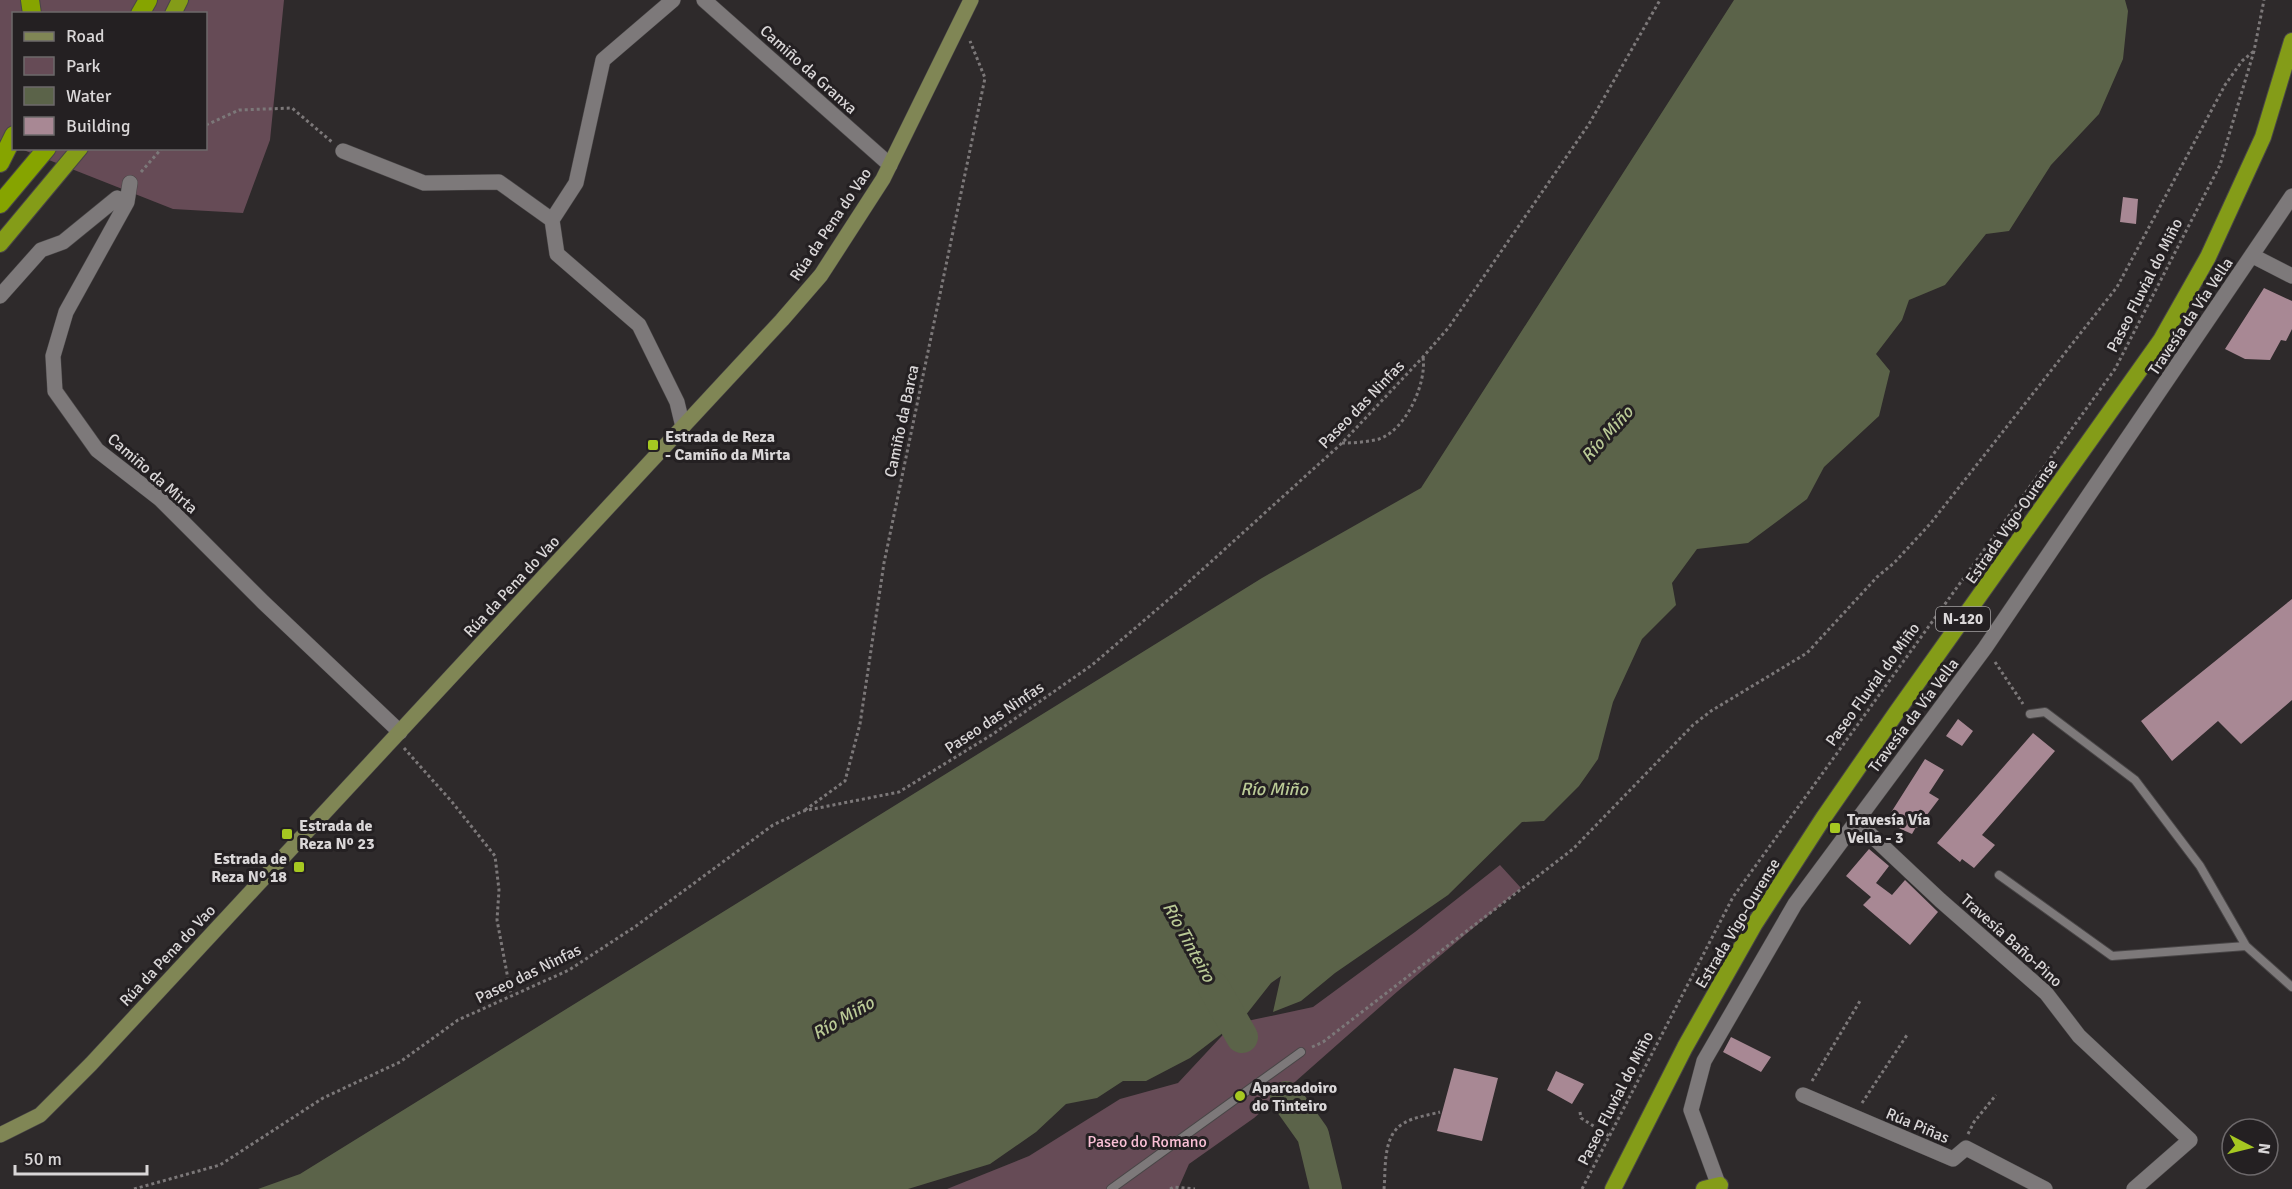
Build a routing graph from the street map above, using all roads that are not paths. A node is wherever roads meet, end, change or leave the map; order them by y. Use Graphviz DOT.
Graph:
graph roads {
  1 [pos="674,0"];
  2 [pos="704,0"];
  3 [pos="971,0"];
  4 [pos="2292,41"];
  5 [pos="12,139"];
  6 [pos="45,150"];
  7 [pos="78,150"];
  8 [pos="343,151"];
  9 [pos="0,163"];
  10 [pos="890,165"];
  11 [pos="130,183"];
  12 [pos="2292,196"];
  13 [pos="117,198"];
  14 [pos="0,204"];
  15 [pos="552,220"];
  16 [pos="0,244"];
  17 [pos="2253,256"];
  18 [pos="2292,276"];
  19 [pos="0,296"];
  20 [pos="683,427"];
  21 [pos="2030,714"];
  22 [pos="397,735"];
  23 [pos="1856,821"];
  24 [pos="1999,875"];
  25 [pos="2246,946"];
  26 [pos="2292,987"];
  27 [pos="1301,1052"];
  28 [pos="1803,1095"];
  29 [pos="0,1135"];
  30 [pos="1720,1188"];
  31 [pos="1111,1189"];
  32 [pos="1613,1189"];
  33 [pos="2045,1189"];
  34 [pos="2134,1189"];
  1 -- 15 [label="street"];
  2 -- 10 [label="street, Camiño da Granxa"];
  3 -- 10 [label="main road, Rúa da Pena do Vao"];
  4 -- 32 [label="highway, Estrada Vigo-Ourense / N-120"];
  5 -- 9 [label="highway"];
  6 -- 14 [label="highway"];
  7 -- 16 [label="highway"];
  8 -- 15 [label="street"];
  10 -- 20 [label="main road, Rúa da Pena do Vao"];
  11 -- 22 [label="street, Camiño da Mirta"];
  12 -- 17 [label="street, Travesía da Vía Vella"];
  13 -- 19 [label="street"];
  15 -- 20 [label="street"];
  17 -- 18 [label="street"];
  17 -- 23 [label="street, Travesía da Vía Vella"];
  20 -- 22 [label="main road, Rúa da Pena do Vao"];
  21 -- 25 [label="lane"];
  22 -- 29 [label="main road, Rúa da Pena do Vao"];
  23 -- 30 [label="street, Travesía da Vía Vella"];
  23 -- 34 [label="street, Travesía Baño-Pino"];
  24 -- 25 [label="lane"];
  25 -- 26 [label="lane"];
  27 -- 31 [label="lane"];
  28 -- 33 [label="street, Rúa Piñas"];
}
